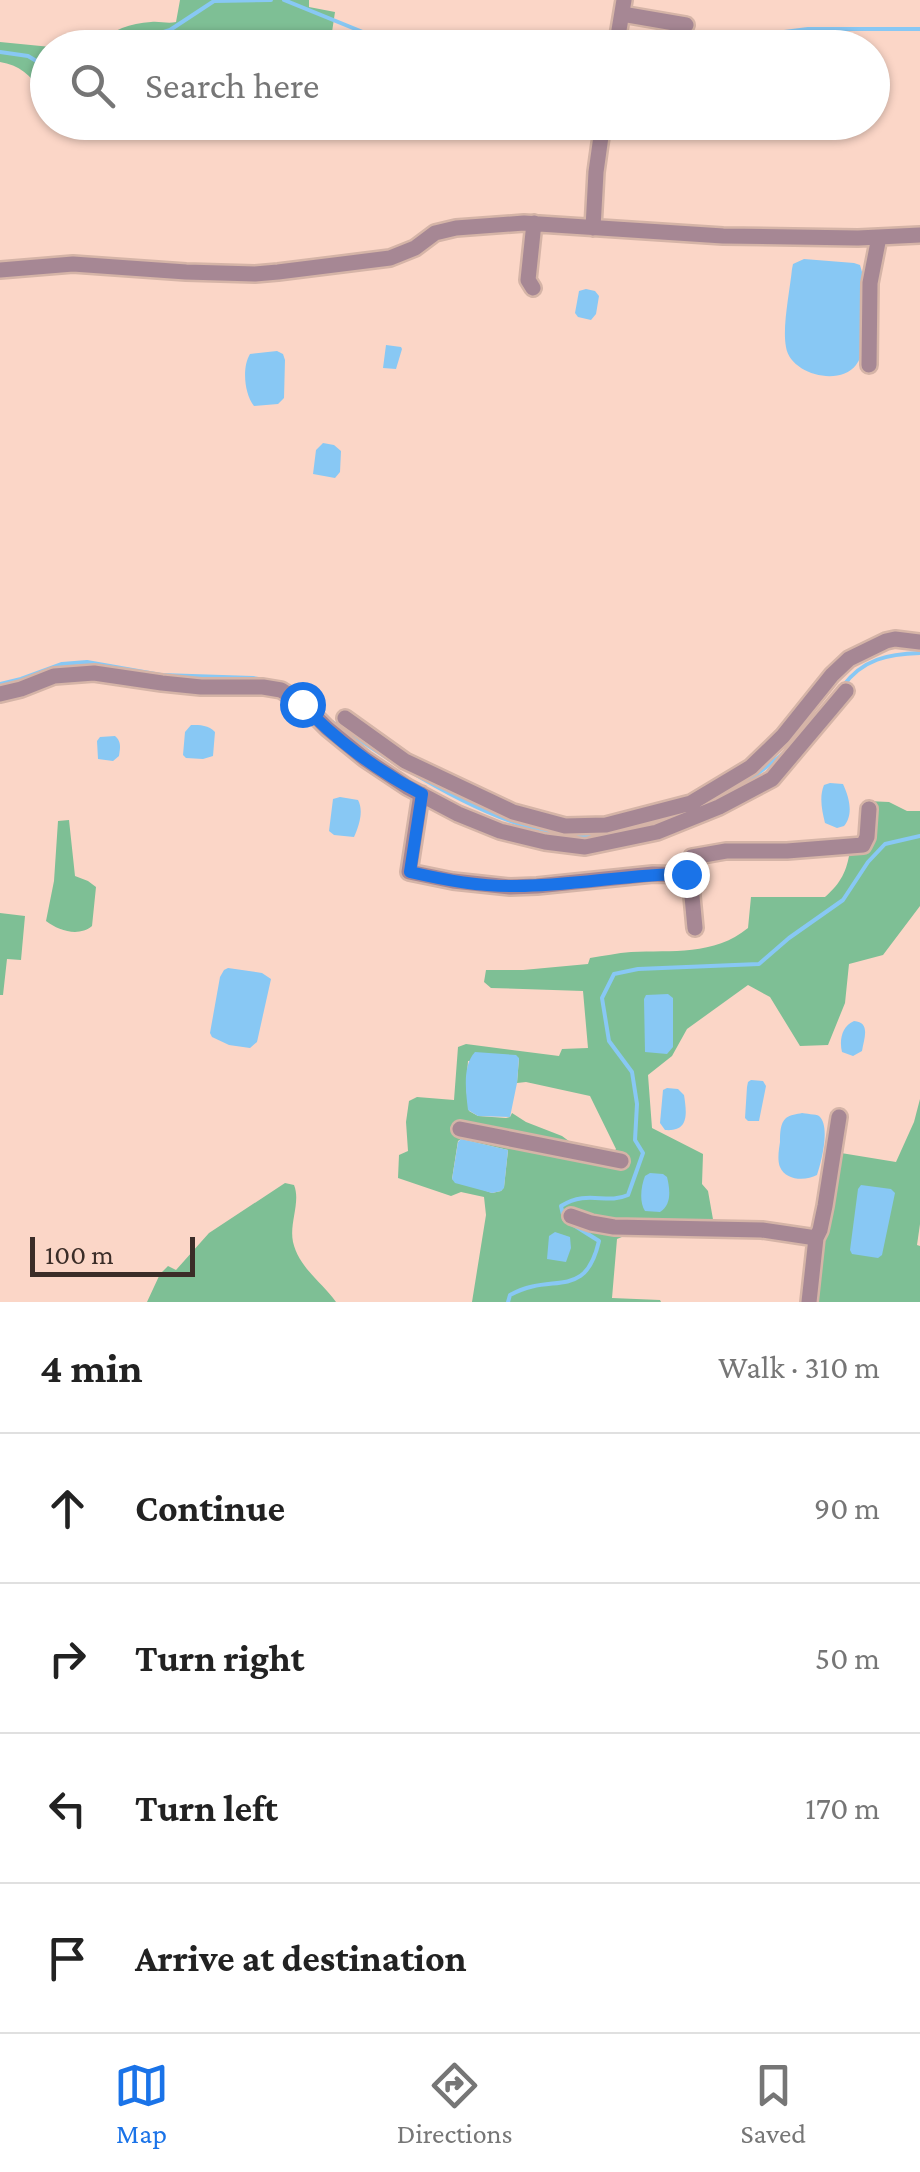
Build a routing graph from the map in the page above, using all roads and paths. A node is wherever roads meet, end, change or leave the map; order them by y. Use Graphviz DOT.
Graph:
graph roads {
  1 [pos="623,7"];
  2 [pos="686,24"];
  3 [pos="600,140"];
  4 [pos="534,223"];
  5 [pos="593,228"];
  6 [pos="920,235"];
  7 [pos="879,237"];
  8 [pos="0,270"];
  9 [pos="533,288"];
  10 [pos="869,364"];
  11 [pos="920,642"];
  12 [pos="846,692"];
  13 [pos="0,694"];
  14 [pos="345,718"];
  15 [pos="422,794"];
  16 [pos="869,809"];
  17 [pos="690,874"];
  18 [pos="695,928"];
  19 [pos="839,1116"];
  20 [pos="460,1129"];
  21 [pos="621,1161"];
  22 [pos="571,1216"];
  23 [pos="816,1238"];
  24 [pos="810,1302"];
  1 -- 2 [label="street"];
  3 -- 5 [label="street"];
  4 -- 5 [label="street"];
  4 -- 8 [label="street"];
  4 -- 9 [label="street"];
  5 -- 7 [label="street"];
  6 -- 7 [label="street"];
  7 -- 10 [label="street"];
  11 -- 14 [label="street"];
  12 -- 15 [label="street"];
  13 -- 15 [label="street"];
  15 -- 17 [label="street"];
  16 -- 17 [label="street"];
  17 -- 18 [label="street"];
  19 -- 23 [label="street"];
  20 -- 21 [label="street"];
  22 -- 23 [label="street"];
  23 -- 24 [label="street"];
}
